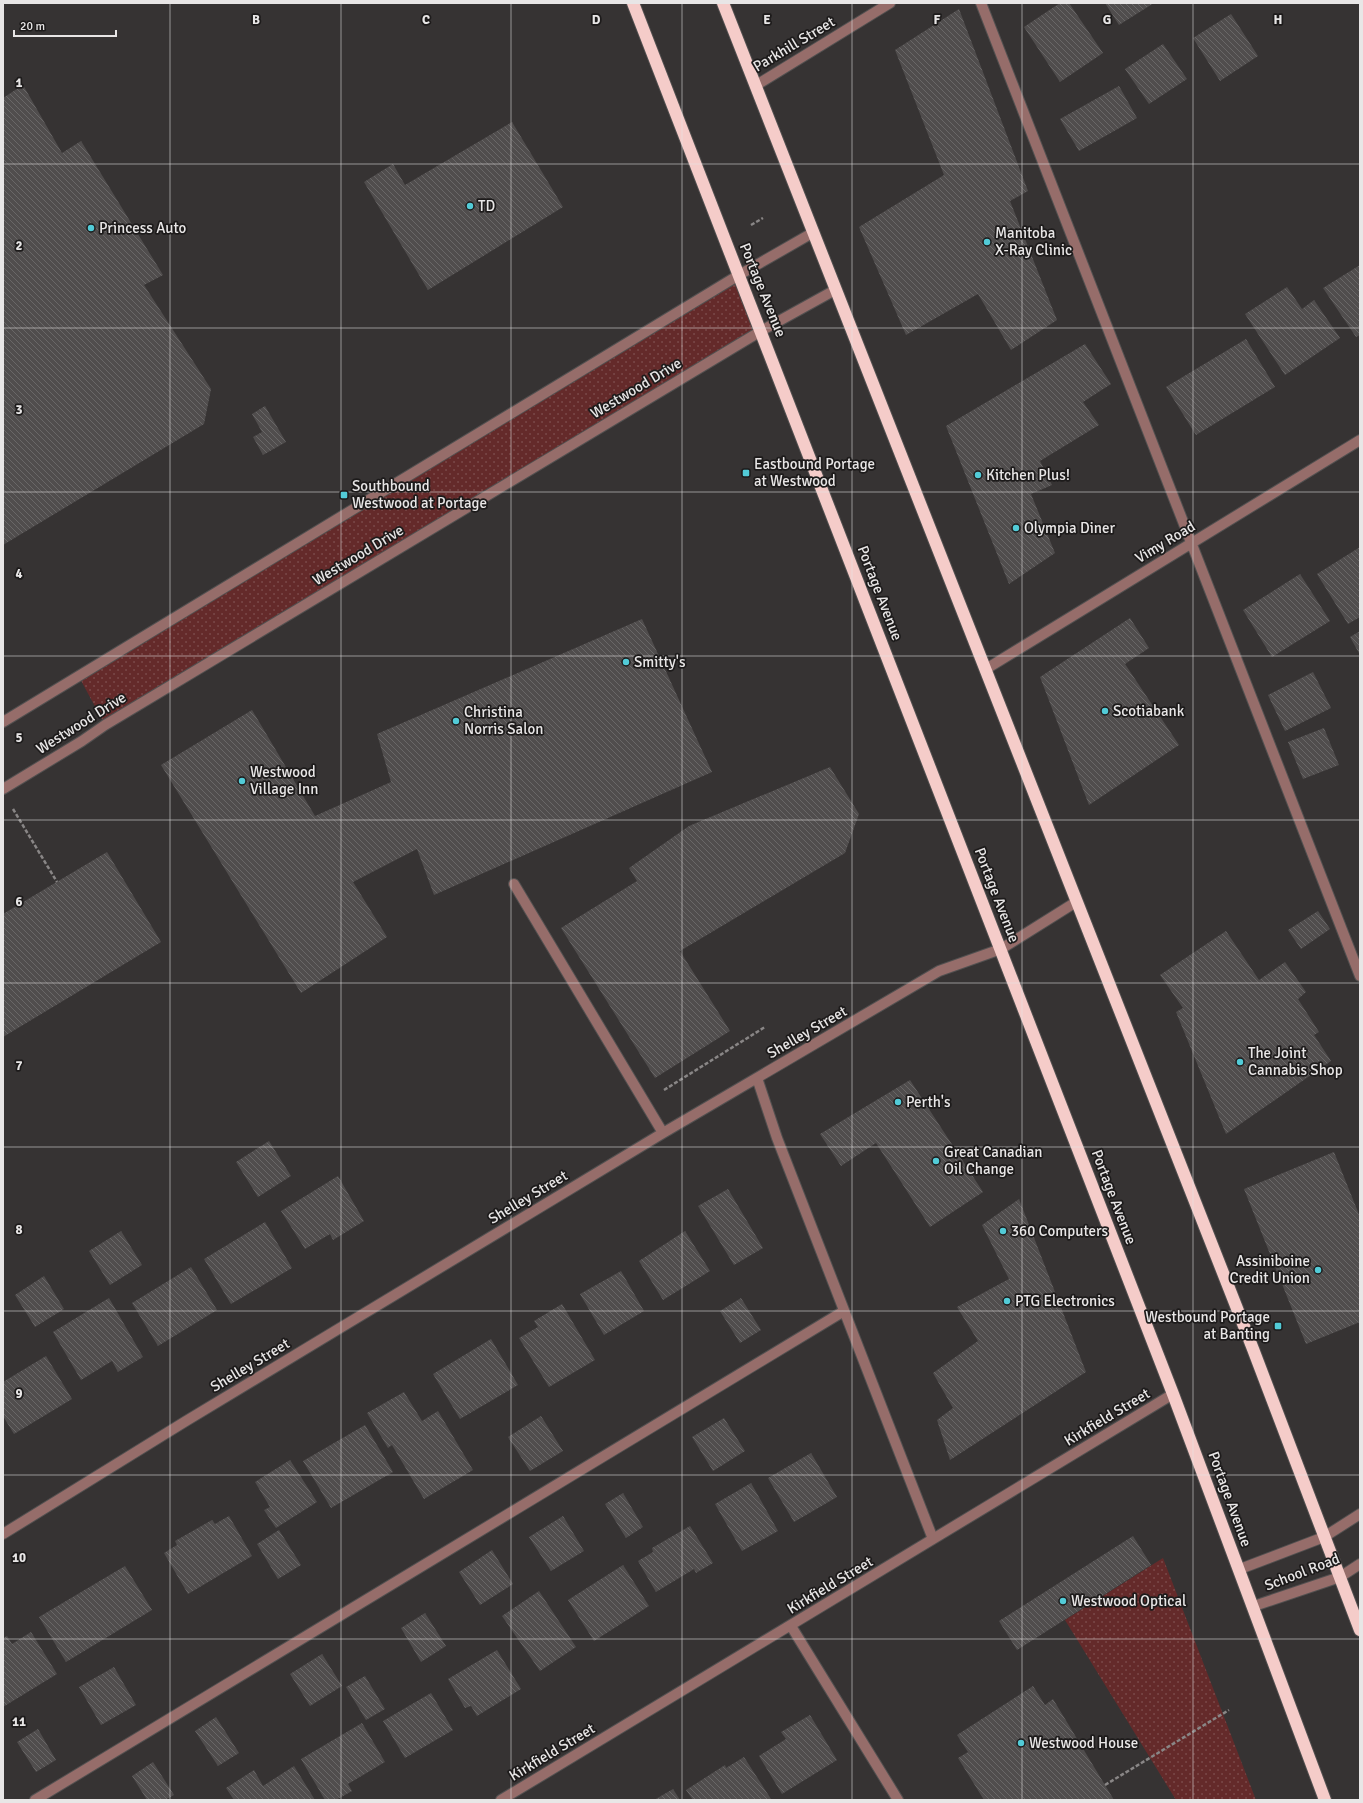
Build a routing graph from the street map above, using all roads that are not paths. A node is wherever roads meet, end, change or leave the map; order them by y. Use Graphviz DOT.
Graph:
graph roads {
  1 [pos="633,3"];
  2 [pos="724,3"];
  3 [pos="890,3"];
  4 [pos="981,3"];
  5 [pos="755,86"];
  6 [pos="814,232"];
  7 [pos="739,275"];
  8 [pos="835,290"];
  9 [pos="761,331"];
  10 [pos="1360,440"];
  11 [pos="1192,543"];
  12 [pos="986,669"];
  13 [pos="3,722"];
  14 [pos="3,789"];
  15 [pos="514,884"];
  16 [pos="1076,902"];
  17 [pos="1000,949"];
  18 [pos="1360,976"];
  19 [pos="757,1078"];
  20 [pos="663,1133"];
  21 [pos="844,1311"];
  22 [pos="1173,1394"];
  23 [pos="1360,1514"];
  24 [pos="3,1534"];
  25 [pos="1324,1537"];
  26 [pos="934,1539"];
  27 [pos="1360,1564"];
  28 [pos="1240,1569"];
  29 [pos="1340,1577"];
  30 [pos="1254,1606"];
  31 [pos="791,1626"];
  32 [pos="1360,1630"];
  33 [pos="35,1800"];
  34 [pos="501,1800"];
  35 [pos="898,1800"];
  36 [pos="1325,1800"];
  1 -- 7 [label="highway, Portage Avenue"];
  2 -- 5 [label="highway"];
  3 -- 5 [label="street, Parkhill Street"];
  4 -- 11 [label="street"];
  5 -- 6 [label="highway"];
  6 -- 7 [label="street"];
  6 -- 8 [label="highway"];
  7 -- 9 [label="highway, Portage Avenue"];
  7 -- 13 [label="street"];
  8 -- 9 [label="street, Westwood Drive"];
  8 -- 12 [label="highway"];
  9 -- 14 [label="street, Westwood Drive"];
  9 -- 17 [label="highway, Portage Avenue"];
  10 -- 11 [label="street, Vimy Road"];
  11 -- 12 [label="street, Vimy Road"];
  11 -- 18 [label="street"];
  12 -- 16 [label="highway"];
  15 -- 20 [label="street"];
  16 -- 17 [label="street, Shelley Street"];
  16 -- 25 [label="highway"];
  17 -- 19 [label="street, Shelley Street"];
  17 -- 22 [label="highway, Portage Avenue"];
  19 -- 20 [label="street, Shelley Street"];
  19 -- 21 [label="street"];
  20 -- 24 [label="street, Shelley Street"];
  21 -- 26 [label="street"];
  21 -- 33 [label="street"];
  22 -- 26 [label="street, Kirkfield Street"];
  22 -- 28 [label="highway, Portage Avenue"];
  23 -- 25 [label="street, School Road"];
  25 -- 28 [label="street, School Road"];
  25 -- 29 [label="highway"];
  26 -- 31 [label="street, Kirkfield Street"];
  27 -- 29 [label="street, School Road"];
  28 -- 30 [label="highway, Portage Avenue"];
  29 -- 30 [label="street, School Road"];
  29 -- 32 [label="highway"];
  30 -- 36 [label="highway, Portage Avenue"];
  31 -- 34 [label="street, Kirkfield Street"];
  31 -- 35 [label="street"];
}
